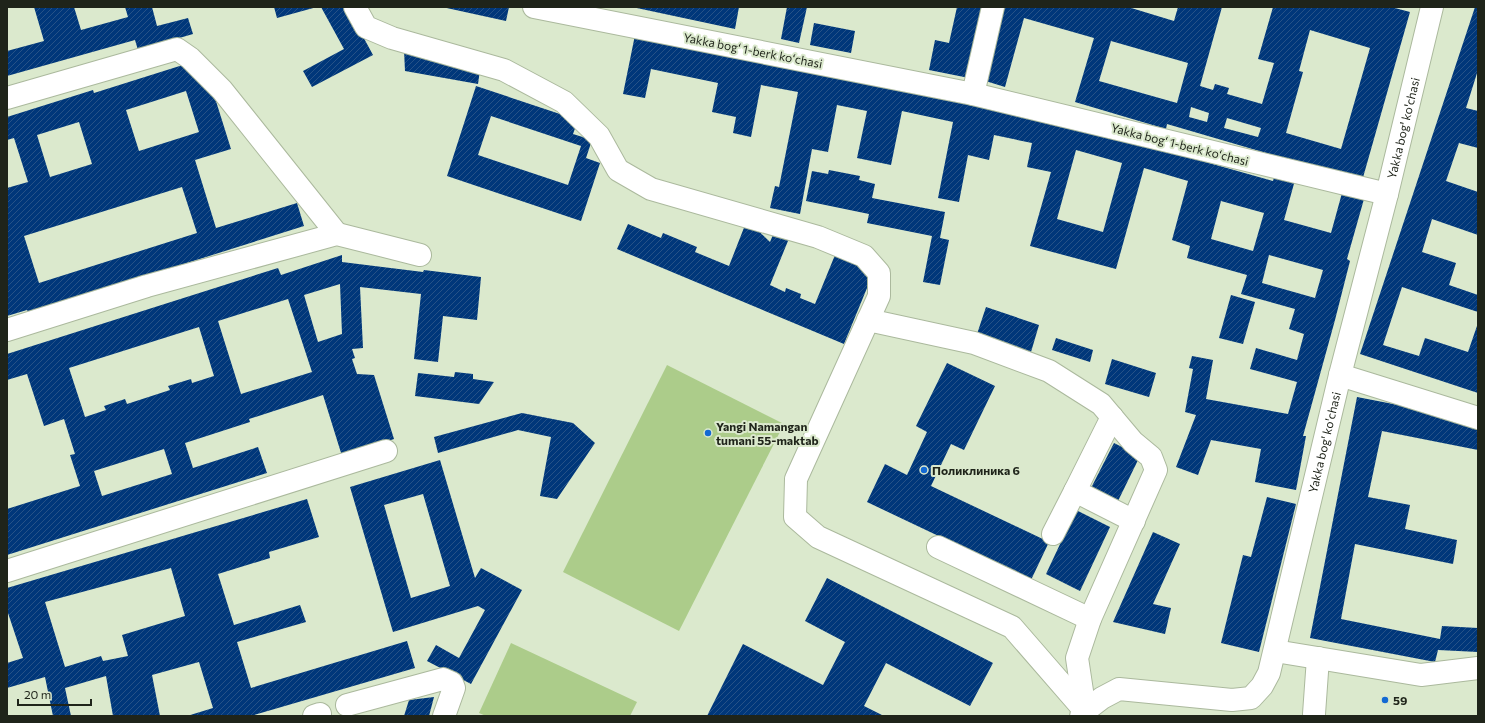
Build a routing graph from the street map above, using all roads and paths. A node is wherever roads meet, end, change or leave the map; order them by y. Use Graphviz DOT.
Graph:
graph roads {
  1 [pos="355,7"];
  2 [pos="534,7"];
  3 [pos="993,7"];
  4 [pos="1432,7"];
  5 [pos="973,94"];
  6 [pos="7,98"];
  7 [pos="1387,194"];
  8 [pos="337,234"];
  9 [pos="420,255"];
  10 [pos="868,320"];
  11 [pos="7,330"];
  12 [pos="1340,375"];
  13 [pos="1112,417"];
  14 [pos="1478,418"];
  15 [pos="386,451"];
  16 [pos="1075,491"];
  17 [pos="1134,521"];
  18 [pos="1053,534"];
  19 [pos="938,547"];
  20 [pos="7,571"];
  21 [pos="1090,619"];
  22 [pos="1275,651"];
  23 [pos="1318,658"];
  24 [pos="1478,668"];
  25 [pos="347,706"];
  26 [pos="1083,713"];
  27 [pos="1314,714"];
  28 [pos="444,716"];
  1 -- 10 [label="street"];
  2 -- 5 [label="street, Yakka bogʻ 1-berk koʻchasi"];
  3 -- 5 [label="street"];
  4 -- 7 [label="street, Yakka bog' ko'chasi"];
  5 -- 7 [label="street, Yakka bogʻ 1-berk koʻchasi"];
  6 -- 8 [label="street"];
  7 -- 12 [label="street, Yakka bog' ko'chasi"];
  8 -- 9 [label="street"];
  8 -- 11 [label="street"];
  10 -- 13 [label="street"];
  10 -- 26 [label="street"];
  12 -- 14 [label="street"];
  12 -- 22 [label="street, Yakka bog' ko'chasi"];
  13 -- 16 [label="street"];
  13 -- 17 [label="street"];
  15 -- 20 [label="street"];
  16 -- 17 [label="street"];
  16 -- 18 [label="street"];
  17 -- 21 [label="street"];
  19 -- 21 [label="street"];
  21 -- 26 [label="street"];
  22 -- 23 [label="street"];
  22 -- 26 [label="street, Yakka bog' ko'chasi"];
  23 -- 24 [label="street"];
  23 -- 27 [label="street"];
  25 -- 28 [label="street"];
}
